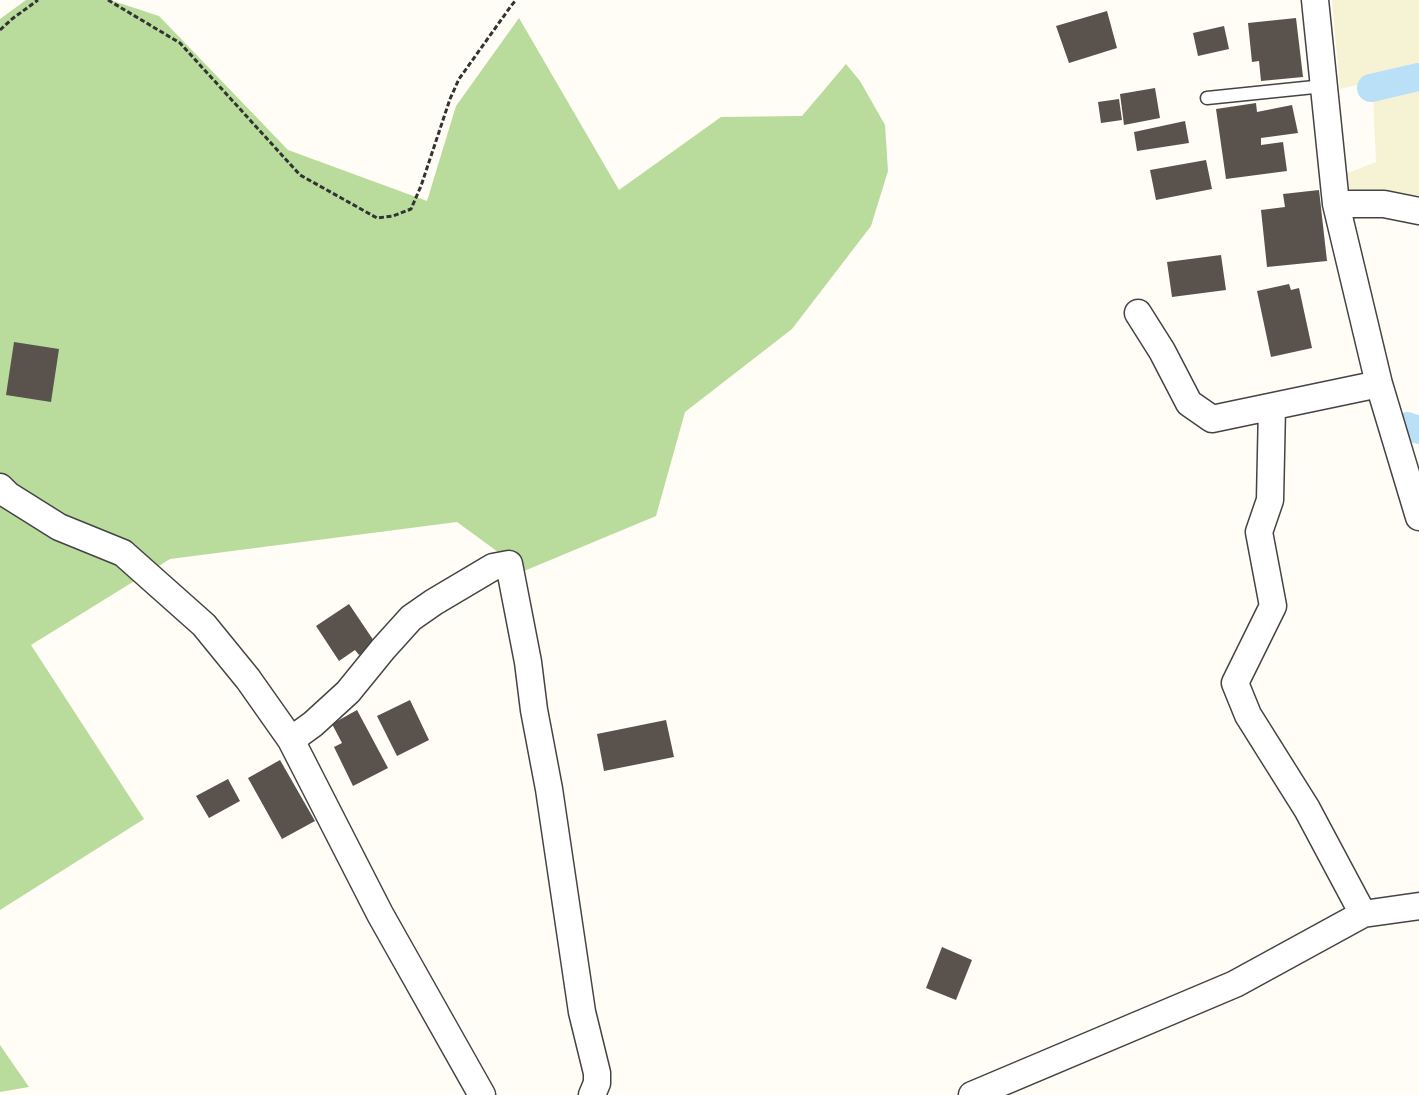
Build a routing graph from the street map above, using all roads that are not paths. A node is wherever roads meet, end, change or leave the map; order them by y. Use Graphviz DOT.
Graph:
graph roads {
  1 [pos="1315,0"];
  2 [pos="1324,86"];
  3 [pos="1208,98"];
  4 [pos="1336,204"];
  5 [pos="1419,211"];
  6 [pos="1138,313"];
  7 [pos="1379,384"];
  8 [pos="1272,407"];
  9 [pos="0,487"];
  10 [pos="1419,517"];
  11 [pos="291,740"];
  12 [pos="1419,906"];
  13 [pos="1362,914"];
  14 [pos="482,1095"];
  15 [pos="592,1095"];
  16 [pos="972,1095"];
  1 -- 2 [label="street"];
  2 -- 3 [label="lane"];
  2 -- 4 [label="street"];
  4 -- 5 [label="street"];
  4 -- 7 [label="street"];
  6 -- 8 [label="street"];
  7 -- 8 [label="street"];
  7 -- 10 [label="street"];
  8 -- 13 [label="street"];
  9 -- 11 [label="street"];
  11 -- 14 [label="street"];
  11 -- 15 [label="street"];
  12 -- 13 [label="street"];
  13 -- 16 [label="street"];
}
